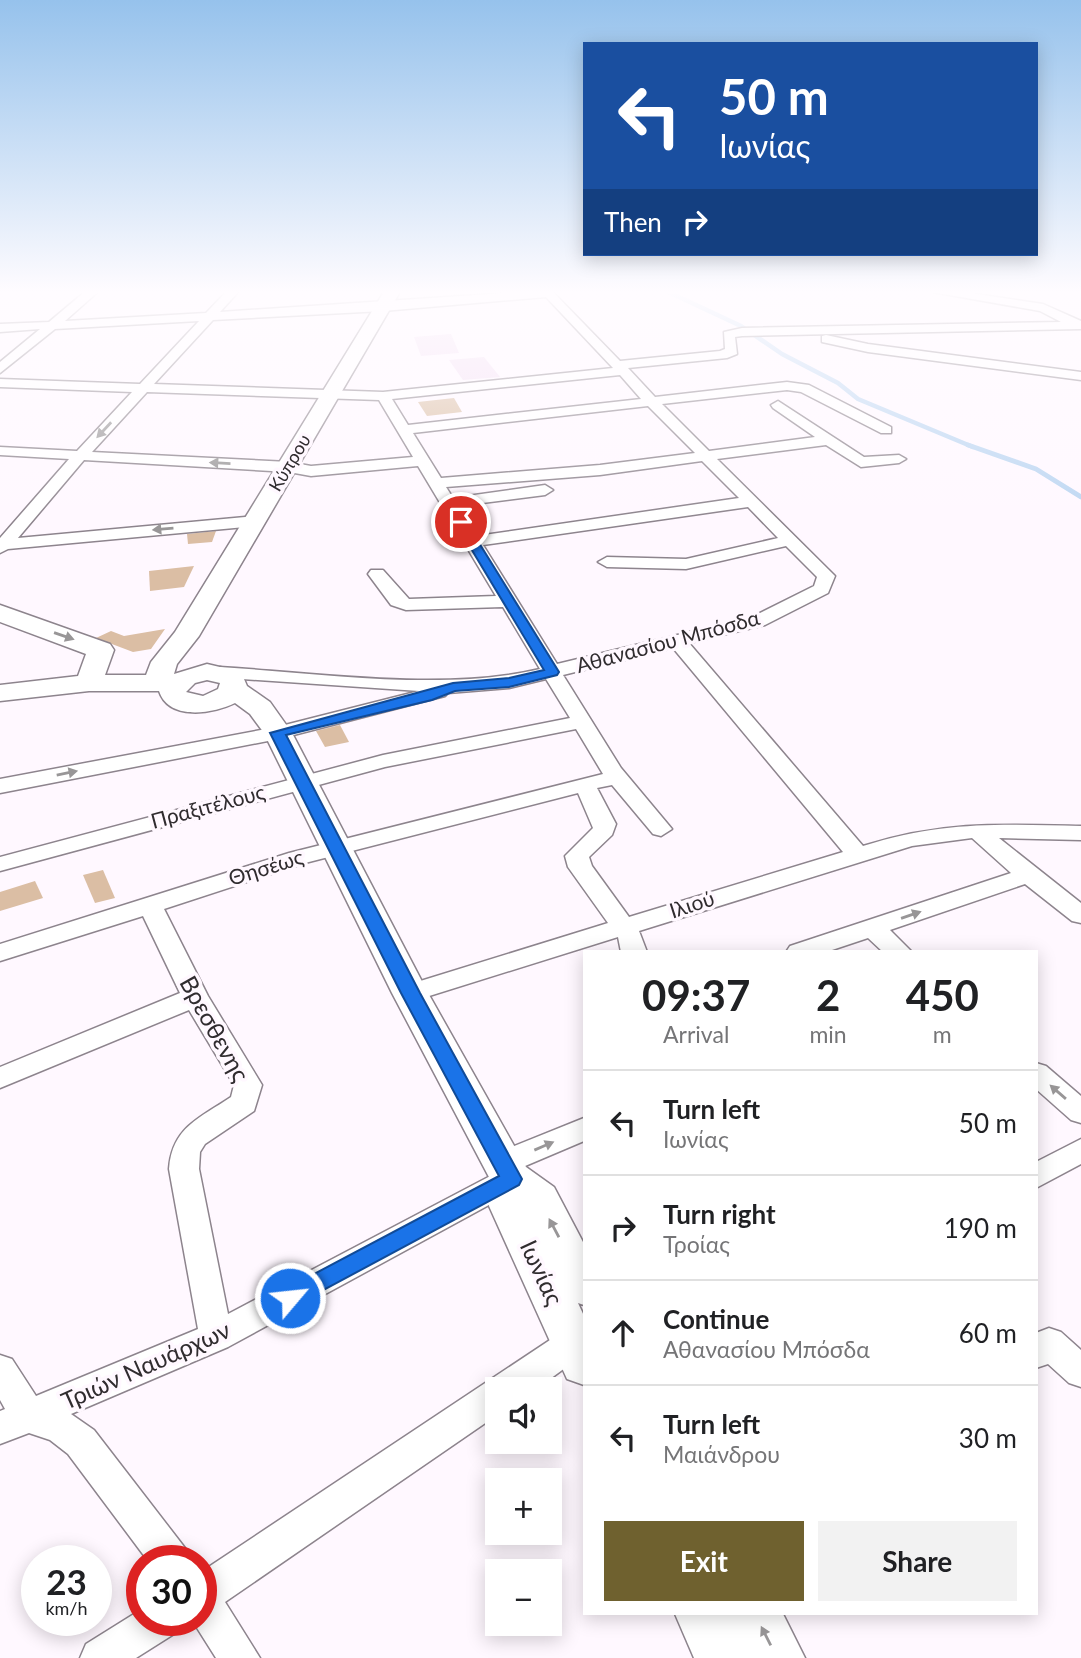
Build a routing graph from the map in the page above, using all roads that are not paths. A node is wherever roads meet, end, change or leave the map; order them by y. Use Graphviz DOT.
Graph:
graph roads {
  1 [pos="162,367"];
  2 [pos="346,367"];
  3 [pos="626,367"];
  4 [pos="1015,367"];
  5 [pos="621,368"];
  6 [pos="1081,376"];
  7 [pos="0,383"];
  8 [pos="142,388"];
  9 [pos="328,396"];
  10 [pos="383,396"];
  11 [pos="652,402"];
  12 [pos="778,405"];
  13 [pos="404,430"];
  14 [pos="886,430"];
  15 [pos="827,440"];
  16 [pos="0,452"];
  17 [pos="80,456"];
  18 [pos="706,457"];
  19 [pos="899,459"];
  20 [pos="423,461"];
  21 [pos="289,467"];
  22 [pos="536,474"];
  23 [pos="436,483"];
  24 [pos="753,501"];
  25 [pos="449,503"];
  26 [pos="256,521"];
  27 [pos="790,540"];
  28 [pos="472,542"];
  29 [pos="2,546"];
  30 [pos="607,562"];
  31 [pos="377,573"];
  32 [pos="822,589"];
  33 [pos="509,601"];
  34 [pos="0,613"];
  35 [pos="679,643"];
  36 [pos="552,672"];
  37 [pos="192,682"];
  38 [pos="89,683"];
  39 [pos="453,687"];
  40 [pos="0,693"];
  41 [pos="582,722"];
  42 [pos="274,728"];
  43 [pos="615,775"];
  44 [pos="304,780"];
  45 [pos="584,784"];
  46 [pos="0,786"];
  47 [pos="661,829"];
  48 [pos="977,830"];
  49 [pos="1081,833"];
  50 [pos="335,847"];
  51 [pos="857,853"];
  52 [pos="0,864"];
  53 [pos="1028,875"];
  54 [pos="150,905"];
  55 [pos="1081,915"];
  56 [pos="623,927"];
  57 [pos="872,928"];
  58 [pos="634,950"];
  59 [pos="806,950"];
  60 [pos="898,950"];
  61 [pos="0,953"];
  62 [pos="410,993"];
  63 [pos="195,997"];
  64 [pos="1038,1075"];
  65 [pos="0,1078"];
  66 [pos="1081,1112"];
  67 [pos="583,1130"];
  68 [pos="1081,1150"];
  69 [pos="507,1171"];
  70 [pos="1038,1175"];
  71 [pos="583,1284"];
  72 [pos="216,1337"];
  73 [pos="1038,1351"];
  74 [pos="580,1353"];
  75 [pos="0,1370"];
  76 [pos="1081,1372"];
  77 [pos="532,1377"];
  78 [pos="485,1403"];
  79 [pos="15,1422"];
  80 [pos="160,1545"];
  81 [pos="217,1587"];
  82 [pos="702,1615"];
  83 [pos="755,1615"];
  84 [pos="217,1623"];
  85 [pos="135,1636"];
  86 [pos="100,1658"];
  87 [pos="240,1658"];
  88 [pos="723,1658"];
  89 [pos="777,1658"];
  1 -- 8 [label="street"];
  2 -- 9 [label="street, Κύπρου"];
  3 -- 5 [label="street"];
  4 -- 6 [label="street"];
  5 -- 10 [label="street"];
  5 -- 11 [label="street"];
  7 -- 8 [label="street"];
  8 -- 9 [label="street"];
  8 -- 17 [label="street, one-way"];
  9 -- 10 [label="street"];
  9 -- 21 [label="street, Κύπρου"];
  10 -- 13 [label="street"];
  11 -- 13 [label="street"];
  11 -- 14 [label="street"];
  11 -- 18 [label="street"];
  12 -- 15 [label="street"];
  13 -- 20 [label="street"];
  15 -- 18 [label="street"];
  15 -- 19 [label="street"];
  16 -- 17 [label="street"];
  21 -- 17 [label="street, one-way"];
  17 -- 29 [label="street"];
  18 -- 22 [label="street"];
  18 -- 24 [label="street"];
  20 -- 21 [label="street"];
  20 -- 23 [label="street"];
  21 -- 26 [label="street, Κύπρου"];
  22 -- 23 [label="street"];
  22 -- 25 [label="street"];
  23 -- 25 [label="street"];
  24 -- 27 [label="street"];
  24 -- 28 [label="street"];
  25 -- 28 [label="street"];
  26 -- 29 [label="street, one-way"];
  26 -- 37 [label="street, Κύπρου"];
  27 -- 30 [label="street"];
  27 -- 32 [label="street"];
  28 -- 33 [label="street"];
  31 -- 33 [label="street"];
  32 -- 35 [label="street, Αθανασίου Μπόσδα"];
  33 -- 36 [label="street"];
  34 -- 38 [label="street, one-way"];
  35 -- 36 [label="street, Αθανασίου Μπόσδα"];
  35 -- 51 [label="street"];
  36 -- 39 [label="street, Αθανασίου Μπόσδα"];
  36 -- 41 [label="street"];
  37 -- 38 [label="street, Αθανασίου Μπόσδα"];
  37 -- 39 [label="street, Αθανασίου Μπόσδα"];
  37 -- 42 [label="street"];
  37 -- 42 [label="street, Ιωνίας"];
  38 -- 40 [label="street, Αθανασίου Μπόσδα"];
  39 -- 42 [label="street"];
  41 -- 43 [label="street"];
  41 -- 44 [label="street, Πραξιτέλους"];
  42 -- 44 [label="street, Ιωνίας"];
  46 -- 42 [label="street, one-way"];
  43 -- 45 [label="street, Θησέως"];
  43 -- 47 [label="street"];
  44 -- 50 [label="street, Ιωνίας"];
  44 -- 52 [label="street, Πραξιτέλους"];
  45 -- 50 [label="street, Θησέως"];
  45 -- 56 [label="street"];
  48 -- 49 [label="street, Ιλιού"];
  48 -- 51 [label="street, Ιλιού"];
  48 -- 53 [label="street"];
  50 -- 54 [label="street, Θησέως"];
  50 -- 62 [label="street, Ιωνίας"];
  51 -- 56 [label="street, Ιλιού"];
  53 -- 55 [label="street"];
  57 -- 53 [label="street, one-way"];
  54 -- 61 [label="street, Θησέως"];
  54 -- 63 [label="street, Βρεσθενης"];
  56 -- 58 [label="street"];
  56 -- 62 [label="street, Ιλιού"];
  57 -- 59 [label="street"];
  57 -- 60 [label="street"];
  62 -- 69 [label="street, Ιωνίας"];
  63 -- 65 [label="street"];
  63 -- 72 [label="street, Βρεσθενης"];
  66 -- 64 [label="street, one-way"];
  69 -- 67 [label="street, Τριών Ναυάρχων, one-way"];
  68 -- 70 [label="street"];
  71 -- 69 [label="street, Ιωνίας, one-way"];
  69 -- 72 [label="street, Τριών Ναυάρχων"];
  69 -- 74 [label="street, Ιωνίας"];
  72 -- 79 [label="street, Τριών Ναυάρχων"];
  73 -- 76 [label="street"];
  74 -- 77 [label="street"];
  75 -- 79 [label="street"];
  78 -- 81 [label="street"];
  79 -- 80 [label="street"];
  82 -- 88 [label="street"];
  89 -- 83 [label="street, one-way"];
  84 -- 87 [label="street"];
  85 -- 86 [label="street"];
}
